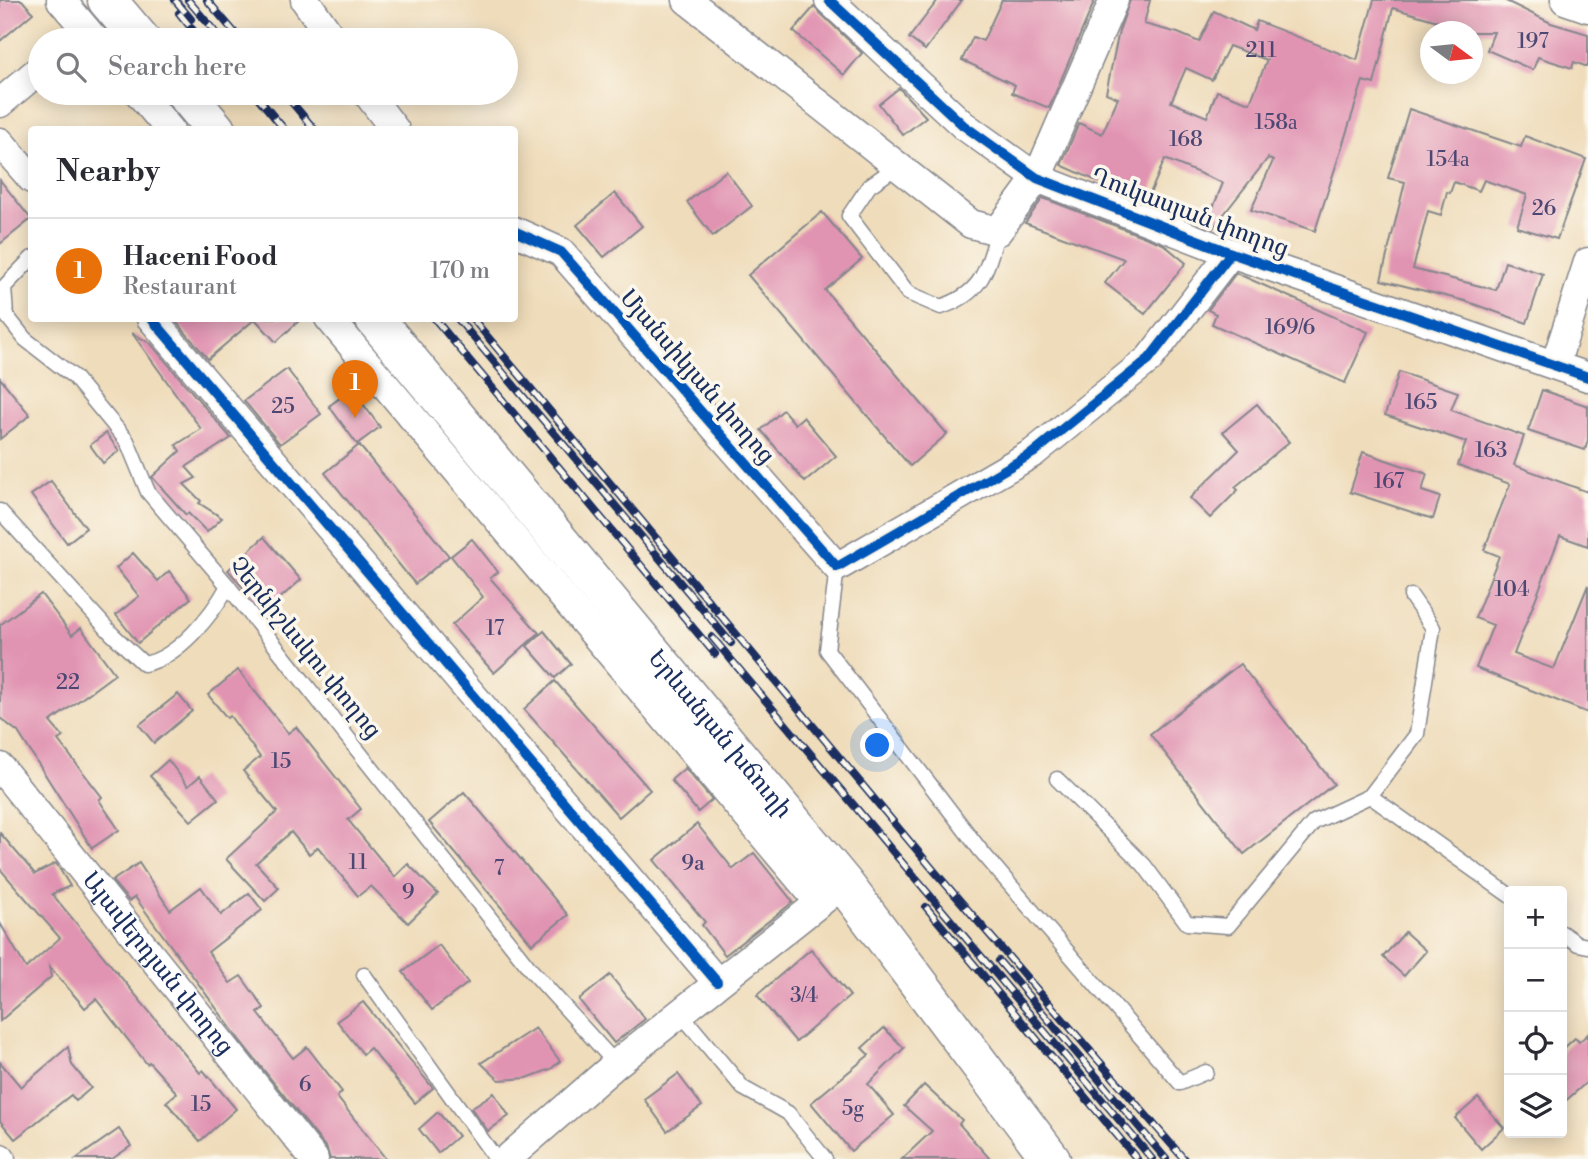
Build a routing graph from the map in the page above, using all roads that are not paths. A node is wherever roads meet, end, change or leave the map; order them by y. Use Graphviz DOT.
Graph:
graph roads {
  1 [pos="61,0"];
  2 [pos="305,0"];
  3 [pos="687,0"];
  4 [pos="829,0"];
  5 [pos="1114,0"];
  6 [pos="1565,0"];
  7 [pos="1588,8"];
  8 [pos="95,23"];
  9 [pos="325,28"];
  10 [pos="28,78"];
  11 [pos="0,103"];
  12 [pos="149,105"];
  13 [pos="195,105"];
  14 [pos="376,105"];
  15 [pos="167,126"];
  16 [pos="213,126"];
  17 [pos="392,126"];
  18 [pos="0,142"];
  19 [pos="898,166"];
  20 [pos="28,174"];
  21 [pos="1037,178"];
  22 [pos="998,231"];
  23 [pos="518,233"];
  24 [pos="1231,253"];
  25 [pos="28,262"];
  26 [pos="1588,262"];
  27 [pos="154,322"];
  28 [pos="332,322"];
  29 [pos="377,322"];
  30 [pos="1555,365"];
  31 [pos="1588,377"];
  32 [pos="0,511"];
  33 [pos="837,567"];
  34 [pos="228,586"];
  35 [pos="1411,596"];
  36 [pos="0,768"];
  37 [pos="1057,779"];
  38 [pos="1370,796"];
  39 [pos="1504,891"];
  40 [pos="832,893"];
  41 [pos="1567,936"];
  42 [pos="1588,946"];
  43 [pos="364,975"];
  44 [pos="718,982"];
  45 [pos="681,1014"];
  46 [pos="615,1064"];
  47 [pos="1206,1072"];
  48 [pos="1046,1157"];
  49 [pos="314,1159"];
  50 [pos="496,1159"];
  51 [pos="507,1159"];
  52 [pos="825,1159"];
  1 -- 8 [label="street"];
  2 -- 9 [label="street"];
  3 -- 19 [label="street"];
  4 -- 21 [label="street, Ղուկասյան փողոց"];
  5 -- 21 [label="street"];
  6 -- 7 [label="street"];
  10 -- 11 [label="street"];
  12 -- 15 [label="street"];
  13 -- 16 [label="highway"];
  14 -- 17 [label="street"];
  18 -- 20 [label="street"];
  19 -- 22 [label="street"];
  19 -- 22 [label="lane"];
  21 -- 22 [label="street"];
  21 -- 24 [label="street, Ղուկասյան փողոց"];
  23 -- 33 [label="street, Մյանսիկյան փողոց"];
  24 -- 30 [label="street, Ղուկասյան փողոց"];
  24 -- 33 [label="street"];
  25 -- 34 [label="lane, Չերնիշևսկու փողոց"];
  26 -- 30 [label="street"];
  27 -- 44 [label="street"];
  28 -- 40 [label="street"];
  29 -- 40 [label="highway, Երևանյան խճուղի"];
  30 -- 31 [label="street, Ղուկասյան փողոց"];
  32 -- 34 [label="lane"];
  33 -- 47 [label="lane"];
  34 -- 46 [label="lane, Չերնիշևսկու փողոց"];
  35 -- 38 [label="lane"];
  36 -- 49 [label="street, Ալավերդյան փողոց"];
  37 -- 38 [label="lane"];
  38 -- 39 [label="lane"];
  40 -- 44 [label="street"];
  40 -- 48 [label="highway, Երևանյան խճուղի"];
  41 -- 42 [label="lane"];
  43 -- 50 [label="lane"];
  44 -- 45 [label="street"];
  45 -- 46 [label="street"];
  45 -- 52 [label="lane"];
  46 -- 51 [label="street"];
}
